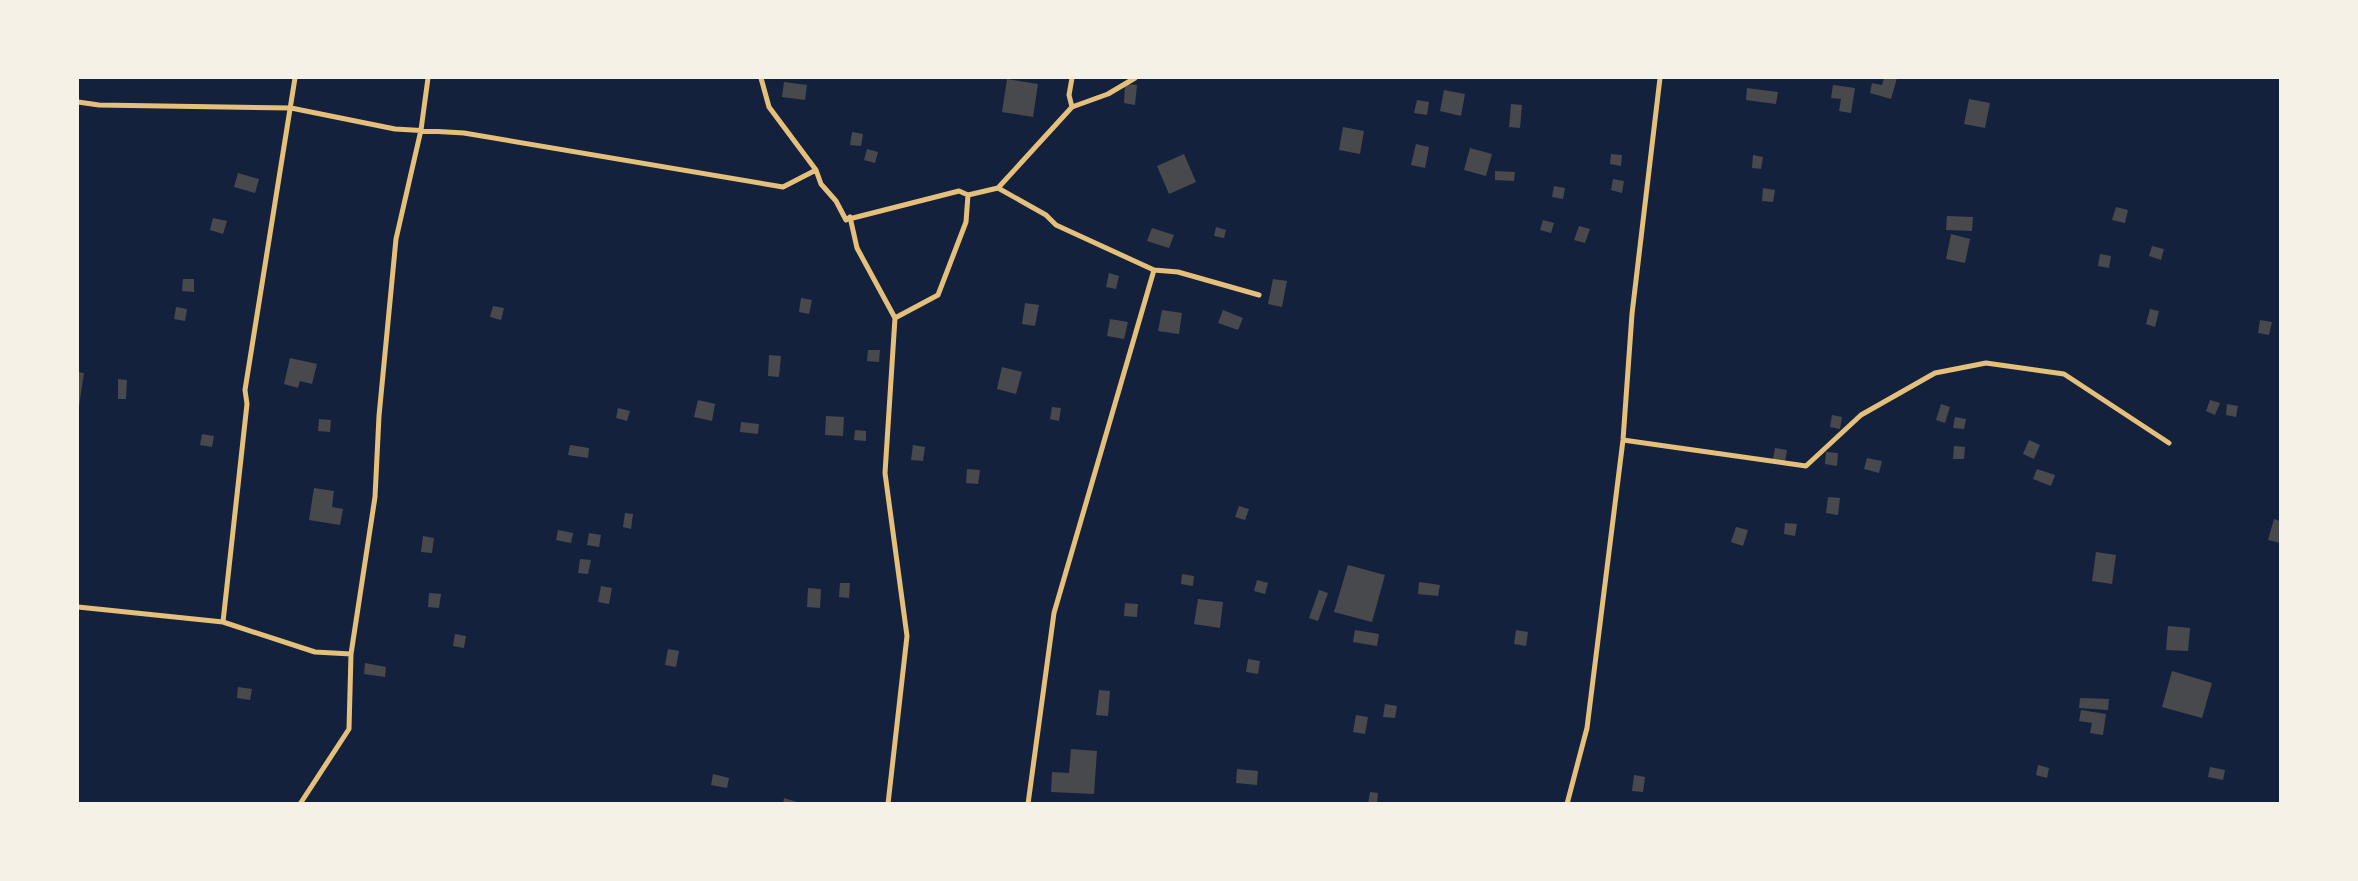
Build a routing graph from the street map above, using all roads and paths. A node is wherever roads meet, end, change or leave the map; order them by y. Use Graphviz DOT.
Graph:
graph roads {
  1 [pos="295,78"];
  2 [pos="428,78"];
  3 [pos="761,78"];
  4 [pos="1072,78"];
  5 [pos="1135,78"];
  6 [pos="1660,78"];
  7 [pos="78,102"];
  8 [pos="1072,107"];
  9 [pos="291,108"];
  10 [pos="421,130"];
  11 [pos="816,170"];
  12 [pos="998,188"];
  13 [pos="968,196"];
  14 [pos="848,219"];
  15 [pos="1154,270"];
  16 [pos="1260,295"];
  17 [pos="895,318"];
  18 [pos="1623,440"];
  19 [pos="2169,443"];
  20 [pos="78,607"];
  21 [pos="223,622"];
  22 [pos="351,654"];
  23 [pos="300,804"];
  24 [pos="888,804"];
  25 [pos="1028,804"];
  26 [pos="1567,804"];
  1 -- 9 [label="street"];
  2 -- 10 [label="street"];
  3 -- 11 [label="street"];
  4 -- 8 [label="street"];
  5 -- 8 [label="street"];
  6 -- 18 [label="street"];
  7 -- 9 [label="street"];
  8 -- 12 [label="street"];
  9 -- 10 [label="street"];
  9 -- 21 [label="street"];
  10 -- 11 [label="street"];
  10 -- 22 [label="street"];
  11 -- 14 [label="street"];
  12 -- 13 [label="street"];
  12 -- 15 [label="street"];
  13 -- 14 [label="street"];
  13 -- 17 [label="street"];
  14 -- 17 [label="street"];
  15 -- 16 [label="street"];
  15 -- 25 [label="street"];
  17 -- 24 [label="street"];
  18 -- 19 [label="street"];
  18 -- 26 [label="street"];
  20 -- 21 [label="street"];
  21 -- 22 [label="street"];
  22 -- 23 [label="street"];
}
